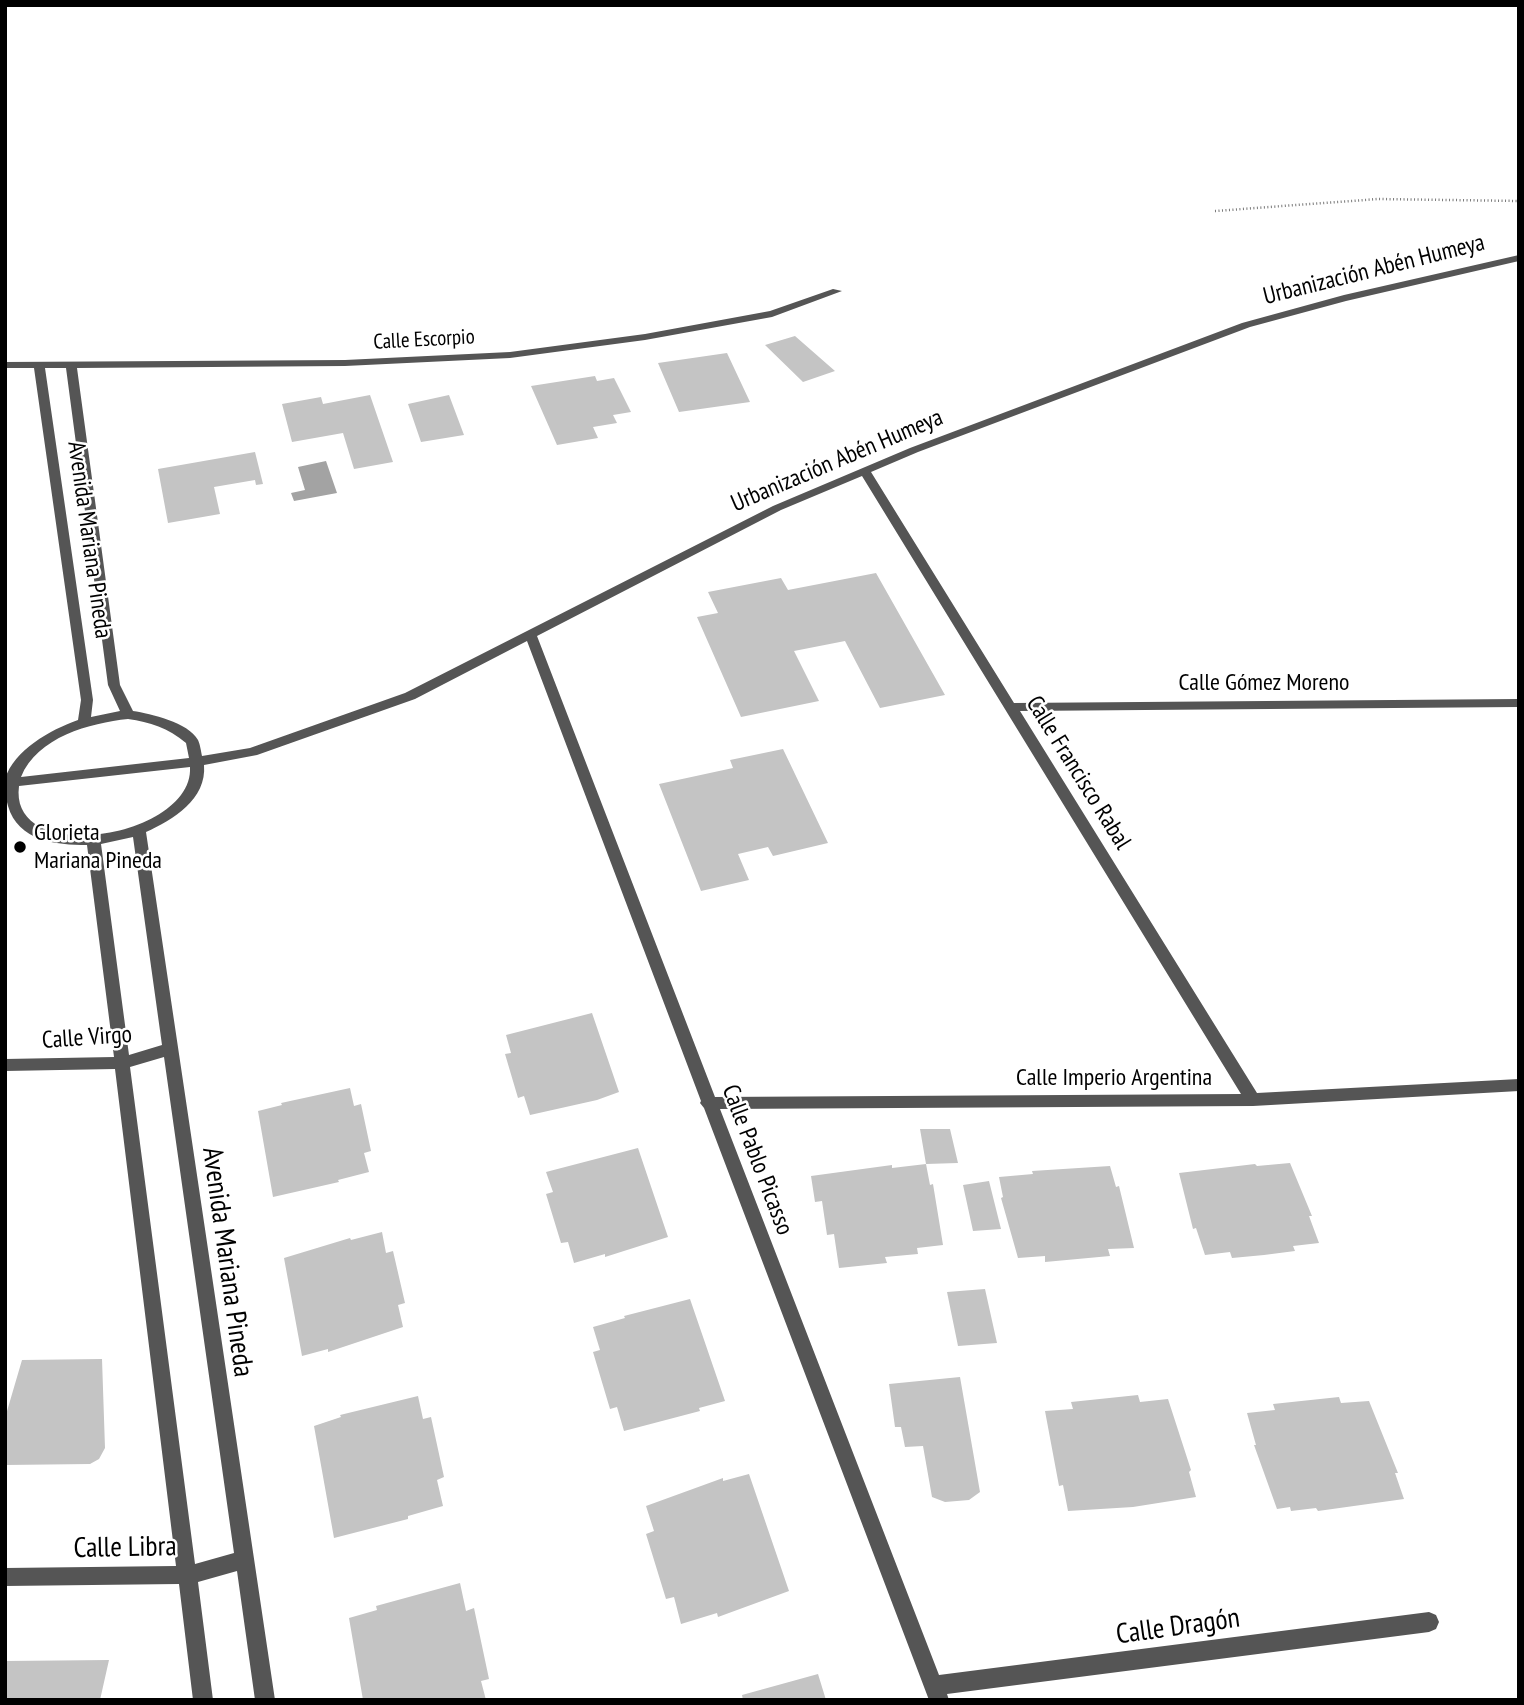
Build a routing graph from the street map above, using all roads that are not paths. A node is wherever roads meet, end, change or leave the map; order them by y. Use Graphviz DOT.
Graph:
graph roads {
  1 [pos="1519,258"];
  2 [pos="837,291"];
  3 [pos="5,365"];
  4 [pos="39,365"];
  5 [pos="71,366"];
  6 [pos="864,470"];
  7 [pos="531,636"];
  8 [pos="1519,704"];
  9 [pos="1010,707"];
  10 [pos="128,715"];
  11 [pos="84,722"];
  12 [pos="196,762"];
  13 [pos="8,783"];
  14 [pos="139,831"];
  15 [pos="94,842"];
  16 [pos="170,1049"];
  17 [pos="122,1063"];
  18 [pos="5,1065"];
  19 [pos="1519,1085"];
  20 [pos="1253,1100"];
  21 [pos="708,1103"];
  22 [pos="244,1560"];
  23 [pos="188,1575"];
  24 [pos="5,1577"];
  25 [pos="1429,1622"];
  26 [pos="937,1693"];
  27 [pos="203,1700"];
  28 [pos="264,1700"];
  1 -- 6 [label="street, Urbanización Abén Humeya"];
  2 -- 5 [label="street, Calle Escorpio"];
  3 -- 4 [label="street, Calle Escorpio"];
  4 -- 5 [label="street, Calle Escorpio"];
  4 -- 11 [label="street, Avenida Mariana Pineda"];
  5 -- 10 [label="street, Avenida Mariana Pineda"];
  6 -- 7 [label="street, Urbanización Abén Humeya"];
  6 -- 9 [label="street, Calle Francisco Rabal"];
  7 -- 12 [label="street, Urbanización Abén Humeya"];
  7 -- 21 [label="street, Calle Pablo Picasso"];
  8 -- 9 [label="street, Calle Gómez Moreno"];
  9 -- 20 [label="street, Calle Francisco Rabal"];
  10 -- 11 [label="street"];
  10 -- 12 [label="street"];
  11 -- 13 [label="street"];
  12 -- 13 [label="street, Urbanización Abén Humeya"];
  12 -- 14 [label="street"];
  13 -- 15 [label="street"];
  14 -- 15 [label="street"];
  14 -- 16 [label="street, Avenida Mariana Pineda"];
  15 -- 17 [label="street"];
  16 -- 17 [label="street, Calle Virgo"];
  16 -- 22 [label="street, Avenida Mariana Pineda"];
  17 -- 18 [label="street, Calle Virgo"];
  17 -- 23 [label="street"];
  19 -- 20 [label="street, Calle Imperio Argentina"];
  20 -- 21 [label="street, Calle Imperio Argentina"];
  21 -- 26 [label="street, Calle Pablo Picasso"];
  22 -- 23 [label="street, Calle Libra"];
  22 -- 28 [label="street, Avenida Mariana Pineda"];
  23 -- 24 [label="street, Calle Libra"];
  23 -- 27 [label="street"];
  25 -- 26 [label="street, Calle Dragón"];
}
